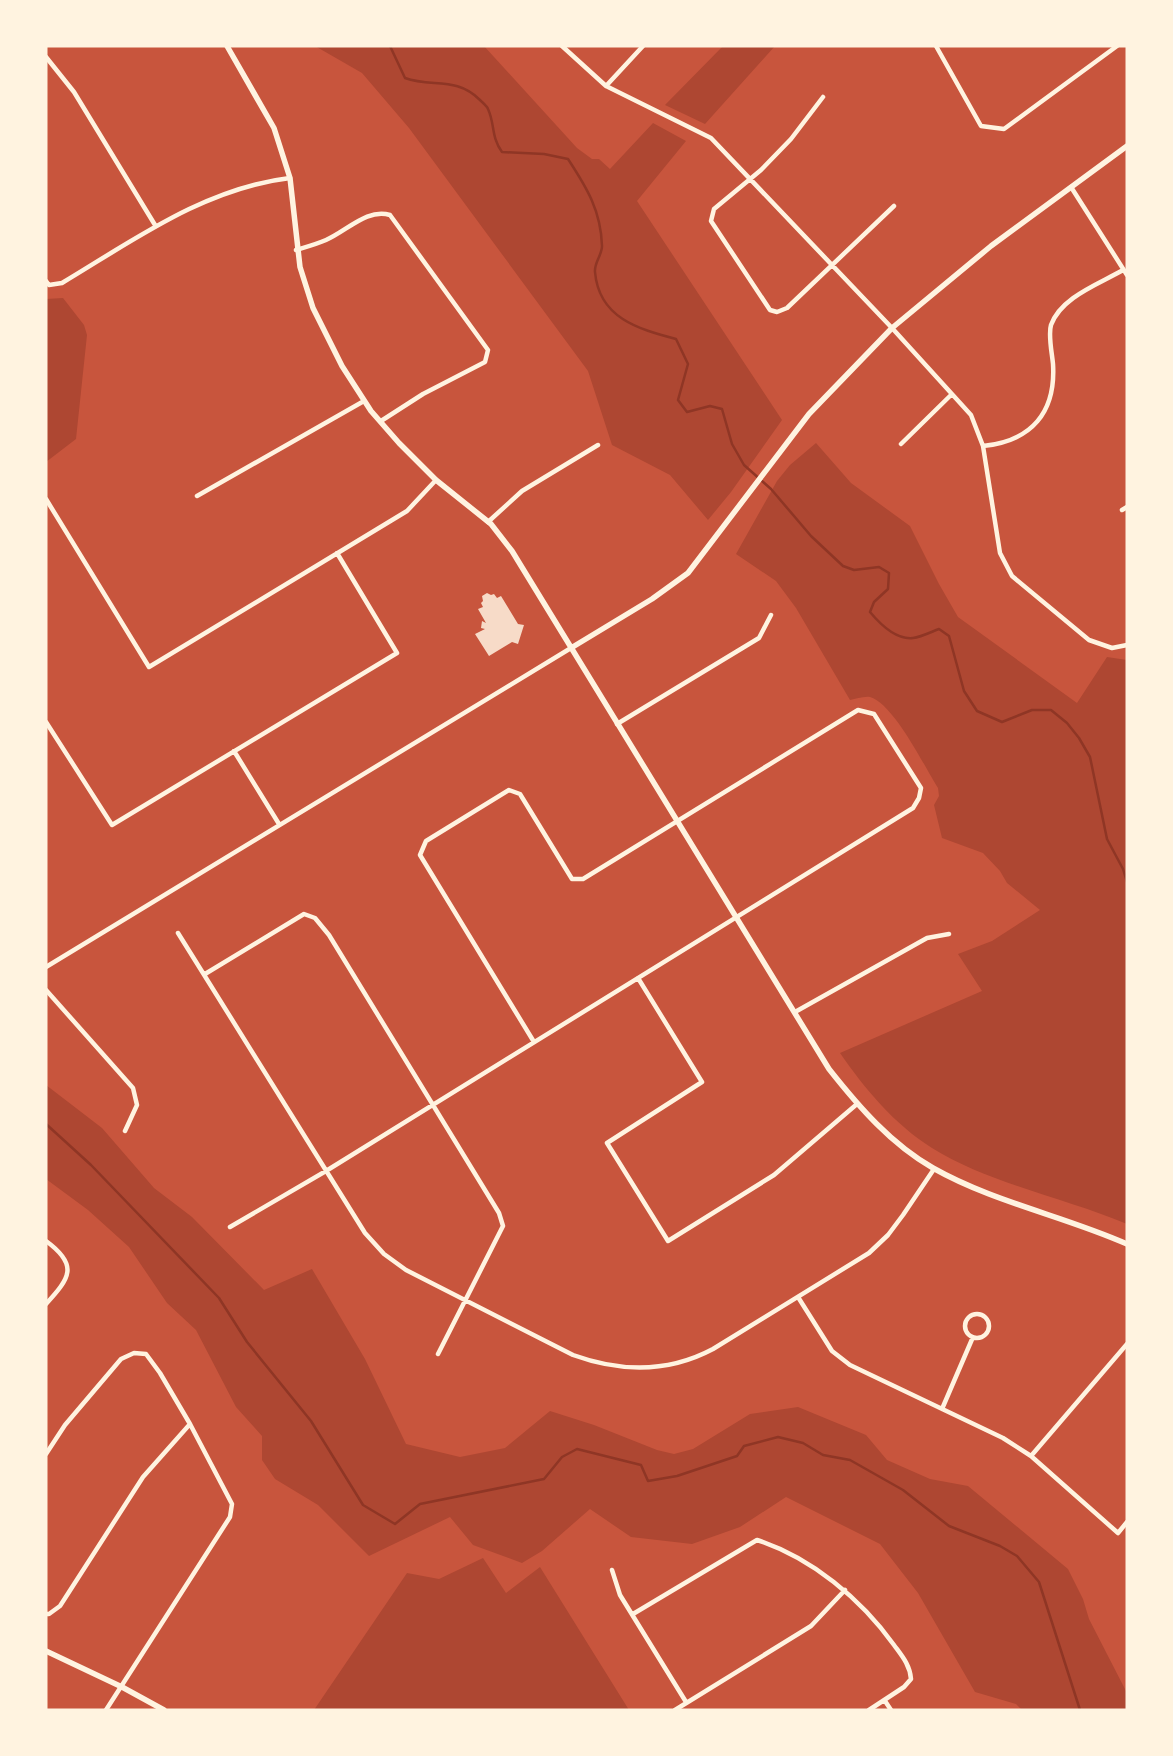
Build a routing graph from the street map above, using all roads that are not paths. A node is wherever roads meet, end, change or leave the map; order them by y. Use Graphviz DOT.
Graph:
graph roads {
  1 [pos="227,46"];
  2 [pos="562,46"];
  3 [pos="643,46"];
  4 [pos="936,46"];
  5 [pos="1118,46"];
  6 [pos="46,57"];
  7 [pos="606,86"];
  8 [pos="823,97"];
  9 [pos="1127,146"];
  10 [pos="290,178"];
  11 [pos="751,179"];
  12 [pos="1071,187"];
  13 [pos="894,206"];
  14 [pos="155,225"];
  15 [pos="296,250"];
  16 [pos="832,266"];
  17 [pos="1123,270"];
  18 [pos="1127,275"];
  19 [pos="46,281"];
  20 [pos="892,328"];
  21 [pos="952,394"];
  22 [pos="364,401"];
  23 [pos="381,422"];
  24 [pos="901,444"];
  25 [pos="598,445"];
  26 [pos="983,446"];
  27 [pos="436,480"];
  28 [pos="197,496"];
  29 [pos="46,498"];
  30 [pos="1127,507"];
  31 [pos="1122,510"];
  32 [pos="488,522"];
  33 [pos="337,553"];
  34 [pos="770,615"];
  35 [pos="1127,645"];
  36 [pos="571,648"];
  37 [pos="46,722"];
  38 [pos="617,724"];
  39 [pos="234,751"];
  40 [pos="677,821"];
  41 [pos="279,824"];
  42 [pos="737,917"];
  43 [pos="178,933"];
  44 [pos="949,934"];
  45 [pos="46,966"];
  46 [pos="205,974"];
  47 [pos="638,978"];
  48 [pos="46,990"];
  49 [pos="795,1012"];
  50 [pos="534,1042"];
  51 [pos="857,1104"];
  52 [pos="432,1105"];
  53 [pos="125,1131"];
  54 [pos="934,1169"];
  55 [pos="326,1171"];
  56 [pos="230,1227"];
  57 [pos="46,1241"];
  58 [pos="1127,1244"];
  59 [pos="798,1297"];
  60 [pos="466,1301"];
  61 [pos="46,1304"];
  62 [pos="973,1337"];
  63 [pos="1127,1344"];
  64 [pos="438,1354"];
  65 [pos="942,1408"];
  66 [pos="190,1424"];
  67 [pos="46,1454"];
  68 [pos="1031,1456"];
  69 [pos="1127,1522"];
  70 [pos="612,1570"];
  71 [pos="845,1590"];
  72 [pos="46,1614"];
  73 [pos="633,1614"];
  74 [pos="46,1651"];
  75 [pos="122,1687"];
  76 [pos="885,1700"];
  77 [pos="686,1702"];
  78 [pos="106,1710"];
  79 [pos="164,1710"];
  80 [pos="675,1710"];
  81 [pos="869,1710"];
  82 [pos="891,1710"];
  1 -- 10 [label="street"];
  2 -- 7 [label="street"];
  3 -- 7 [label="street"];
  4 -- 5 [label="street"];
  6 -- 14 [label="street"];
  7 -- 11 [label="street"];
  8 -- 11 [label="street"];
  9 -- 12 [label="street"];
  10 -- 14 [label="street"];
  10 -- 15 [label="street"];
  11 -- 16 [label="street"];
  11 -- 16 [label="street"];
  12 -- 17 [label="street"];
  12 -- 20 [label="street"];
  13 -- 16 [label="street"];
  14 -- 19 [label="street"];
  15 -- 22 [label="street"];
  15 -- 23 [label="street"];
  16 -- 20 [label="street"];
  17 -- 18 [label="street"];
  17 -- 26 [label="street"];
  20 -- 21 [label="street"];
  20 -- 36 [label="street"];
  21 -- 24 [label="street"];
  21 -- 26 [label="street"];
  22 -- 23 [label="street"];
  22 -- 28 [label="street"];
  23 -- 27 [label="street"];
  25 -- 32 [label="street"];
  26 -- 35 [label="street"];
  27 -- 32 [label="street"];
  27 -- 33 [label="street"];
  29 -- 33 [label="street"];
  30 -- 31 [label="street"];
  32 -- 36 [label="street"];
  33 -- 39 [label="street"];
  34 -- 38 [label="street"];
  36 -- 38 [label="street"];
  36 -- 41 [label="street"];
  37 -- 39 [label="street"];
  38 -- 40 [label="street"];
  39 -- 41 [label="street"];
  40 -- 42 [label="street"];
  40 -- 42 [label="street"];
  40 -- 50 [label="street"];
  41 -- 45 [label="street"];
  42 -- 47 [label="street"];
  42 -- 49 [label="street"];
  43 -- 46 [label="street"];
  44 -- 49 [label="street"];
  46 -- 52 [label="street"];
  46 -- 55 [label="street"];
  47 -- 50 [label="street"];
  47 -- 51 [label="street"];
  48 -- 53 [label="street"];
  49 -- 51 [label="street"];
  50 -- 52 [label="street"];
  51 -- 54 [label="street"];
  52 -- 55 [label="street"];
  52 -- 60 [label="street"];
  54 -- 58 [label="street"];
  54 -- 59 [label="street"];
  55 -- 56 [label="street"];
  55 -- 60 [label="street"];
  57 -- 61 [label="street"];
  59 -- 60 [label="street"];
  59 -- 65 [label="street"];
  60 -- 64 [label="street"];
  62 -- 62 [label="street"];
  62 -- 65 [label="street"];
  63 -- 68 [label="street"];
  65 -- 68 [label="street"];
  66 -- 67 [label="street"];
  66 -- 72 [label="street"];
  66 -- 75 [label="street"];
  68 -- 69 [label="street"];
  70 -- 73 [label="street"];
  71 -- 73 [label="street"];
  71 -- 76 [label="street"];
  71 -- 77 [label="street"];
  73 -- 77 [label="street"];
  74 -- 75 [label="street"];
  75 -- 78 [label="street"];
  75 -- 79 [label="street"];
  76 -- 81 [label="street"];
  76 -- 82 [label="street"];
  77 -- 80 [label="street"];
}
